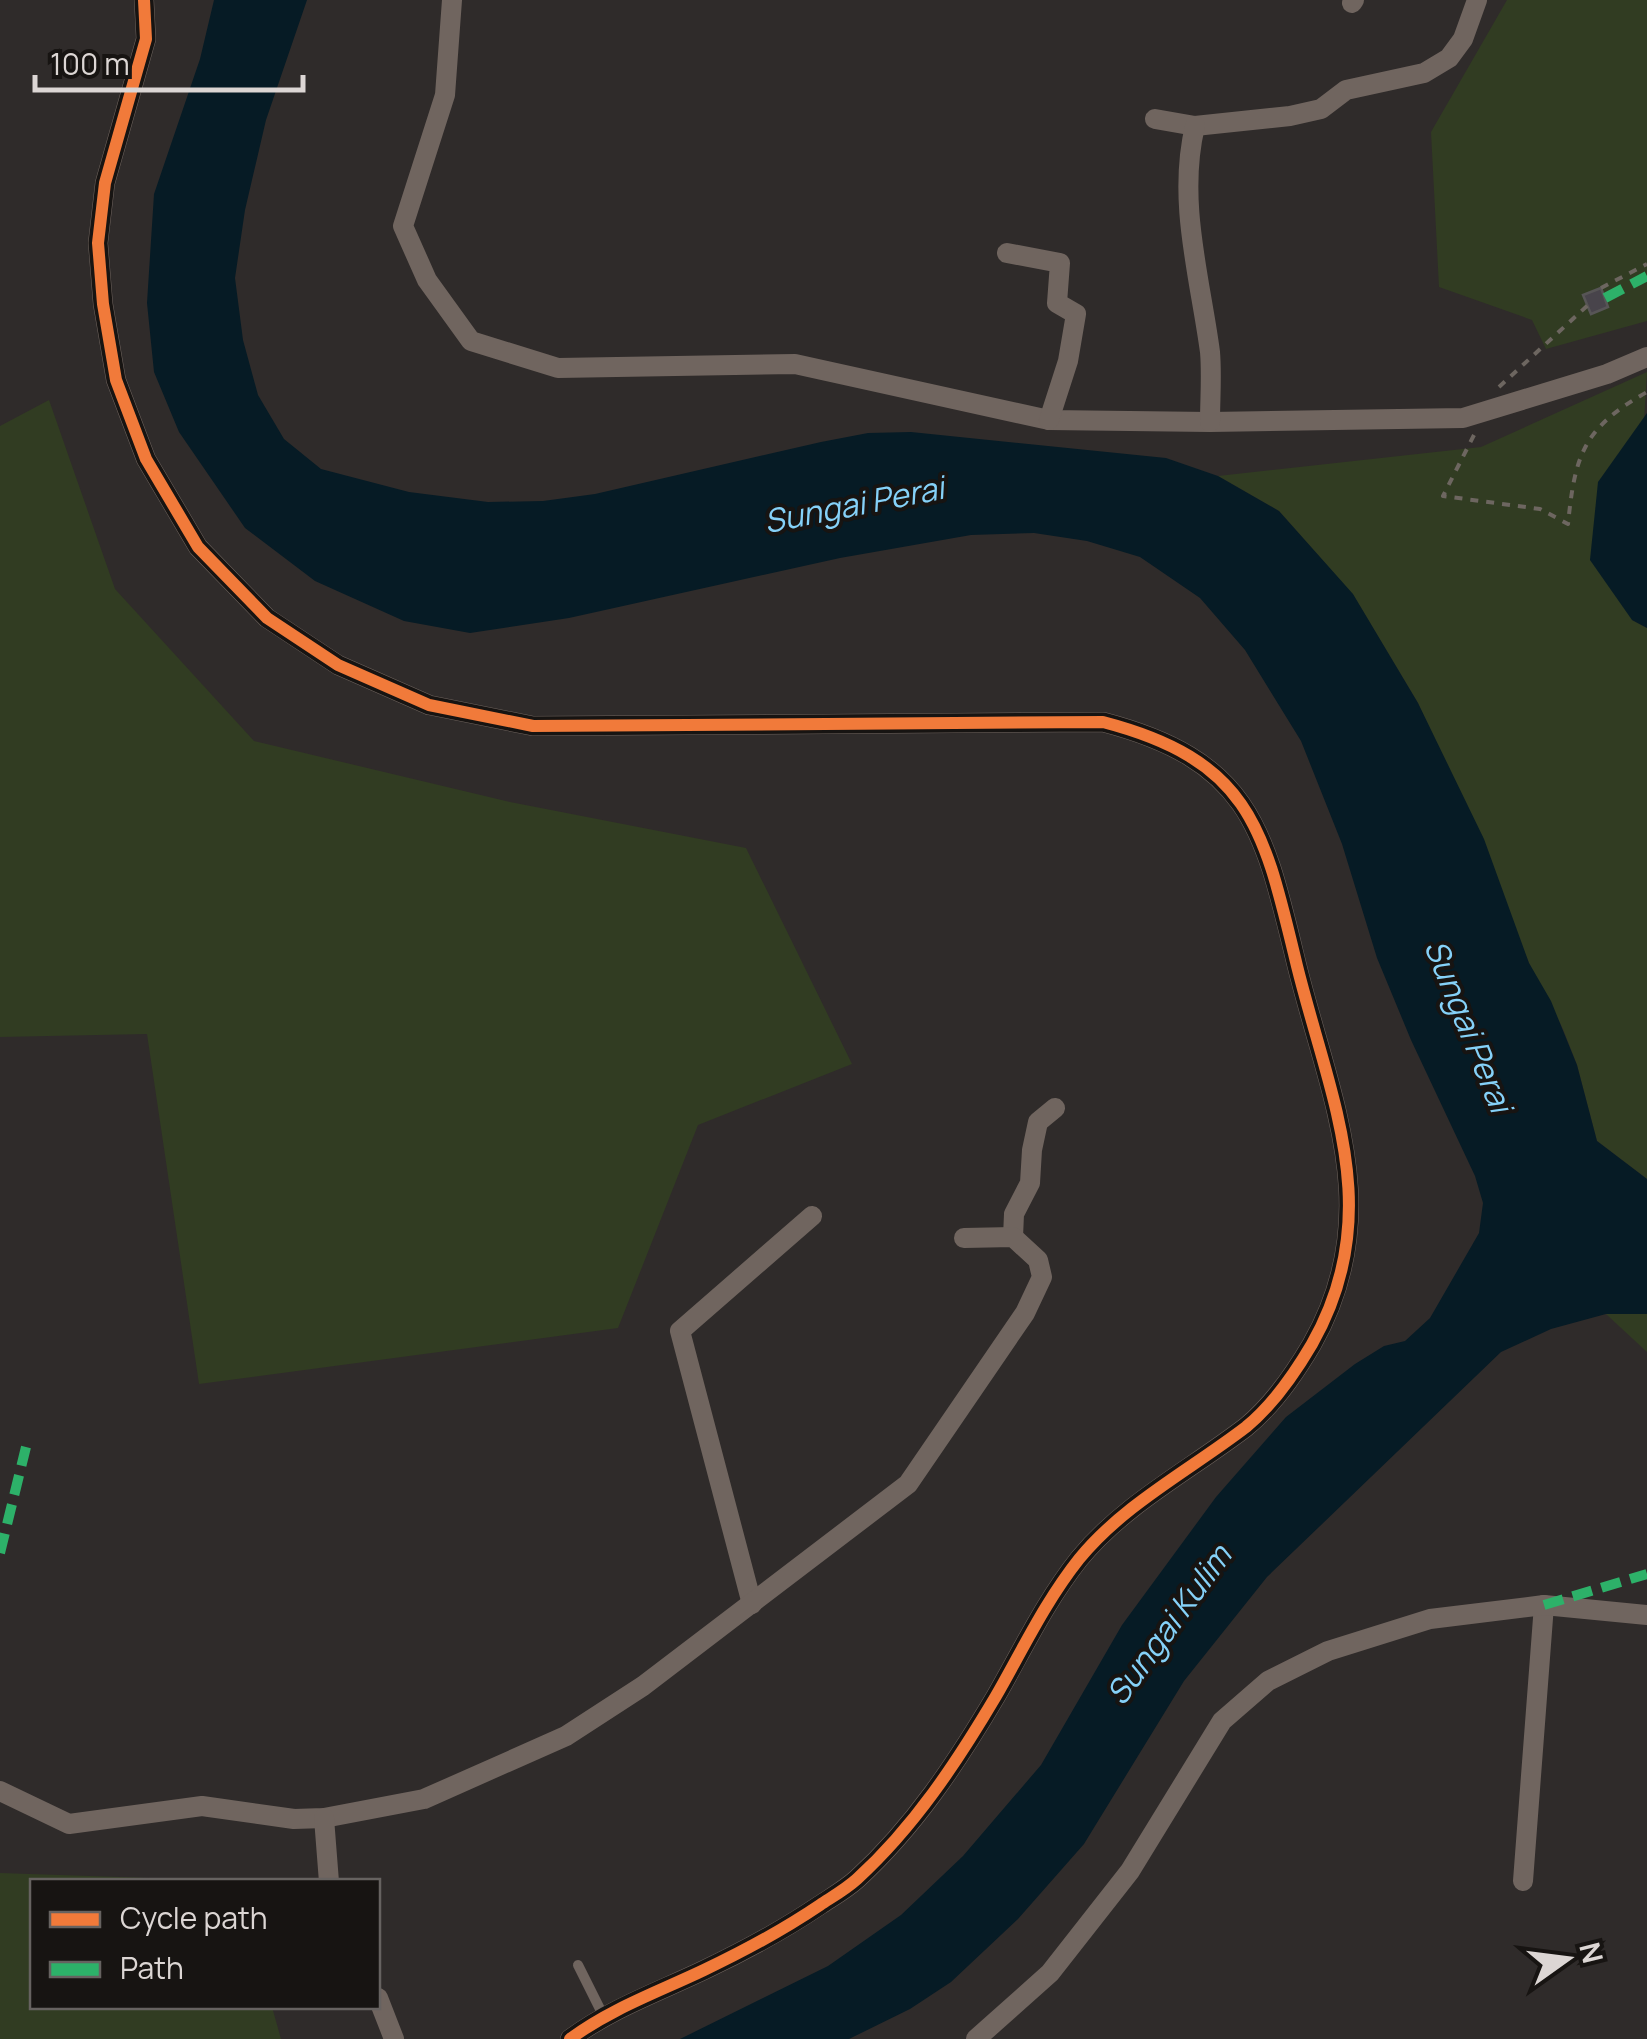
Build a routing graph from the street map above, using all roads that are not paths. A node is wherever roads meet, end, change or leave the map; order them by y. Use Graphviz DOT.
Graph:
graph roads {
  1 [pos="144,0"];
  2 [pos="452,0"];
  3 [pos="1477,0"];
  4 [pos="1155,119"];
  5 [pos="1195,126"];
  6 [pos="1007,253"];
  7 [pos="1647,357"];
  8 [pos="1050,420"];
  9 [pos="1210,422"];
  10 [pos="1056,1108"];
  11 [pos="812,1216"];
  12 [pos="1014,1236"];
  13 [pos="964,1238"];
  14 [pos="752,1604"];
  15 [pos="1544,1605"];
  16 [pos="1647,1616"];
  17 [pos="0,1791"];
  18 [pos="324,1818"];
  19 [pos="329,1879"];
  20 [pos="1523,1881"];
  21 [pos="578,1966"];
  22 [pos="380,2003"];
  23 [pos="603,2014"];
  24 [pos="394,2039"];
  25 [pos="571,2039"];
  26 [pos="976,2039"];
  1 -- 23 [label="street"];
  2 -- 8 [label="street"];
  3 -- 5 [label="street"];
  4 -- 5 [label="street"];
  5 -- 9 [label="street"];
  6 -- 8 [label="street"];
  7 -- 9 [label="street"];
  8 -- 9 [label="street"];
  10 -- 12 [label="street"];
  11 -- 14 [label="street"];
  12 -- 13 [label="street"];
  12 -- 14 [label="street"];
  14 -- 18 [label="street"];
  15 -- 16 [label="street"];
  15 -- 20 [label="street"];
  15 -- 26 [label="street"];
  17 -- 18 [label="street"];
  18 -- 19 [label="street"];
  21 -- 23 [label="lane"];
  22 -- 24 [label="street"];
  23 -- 25 [label="street"];
}
